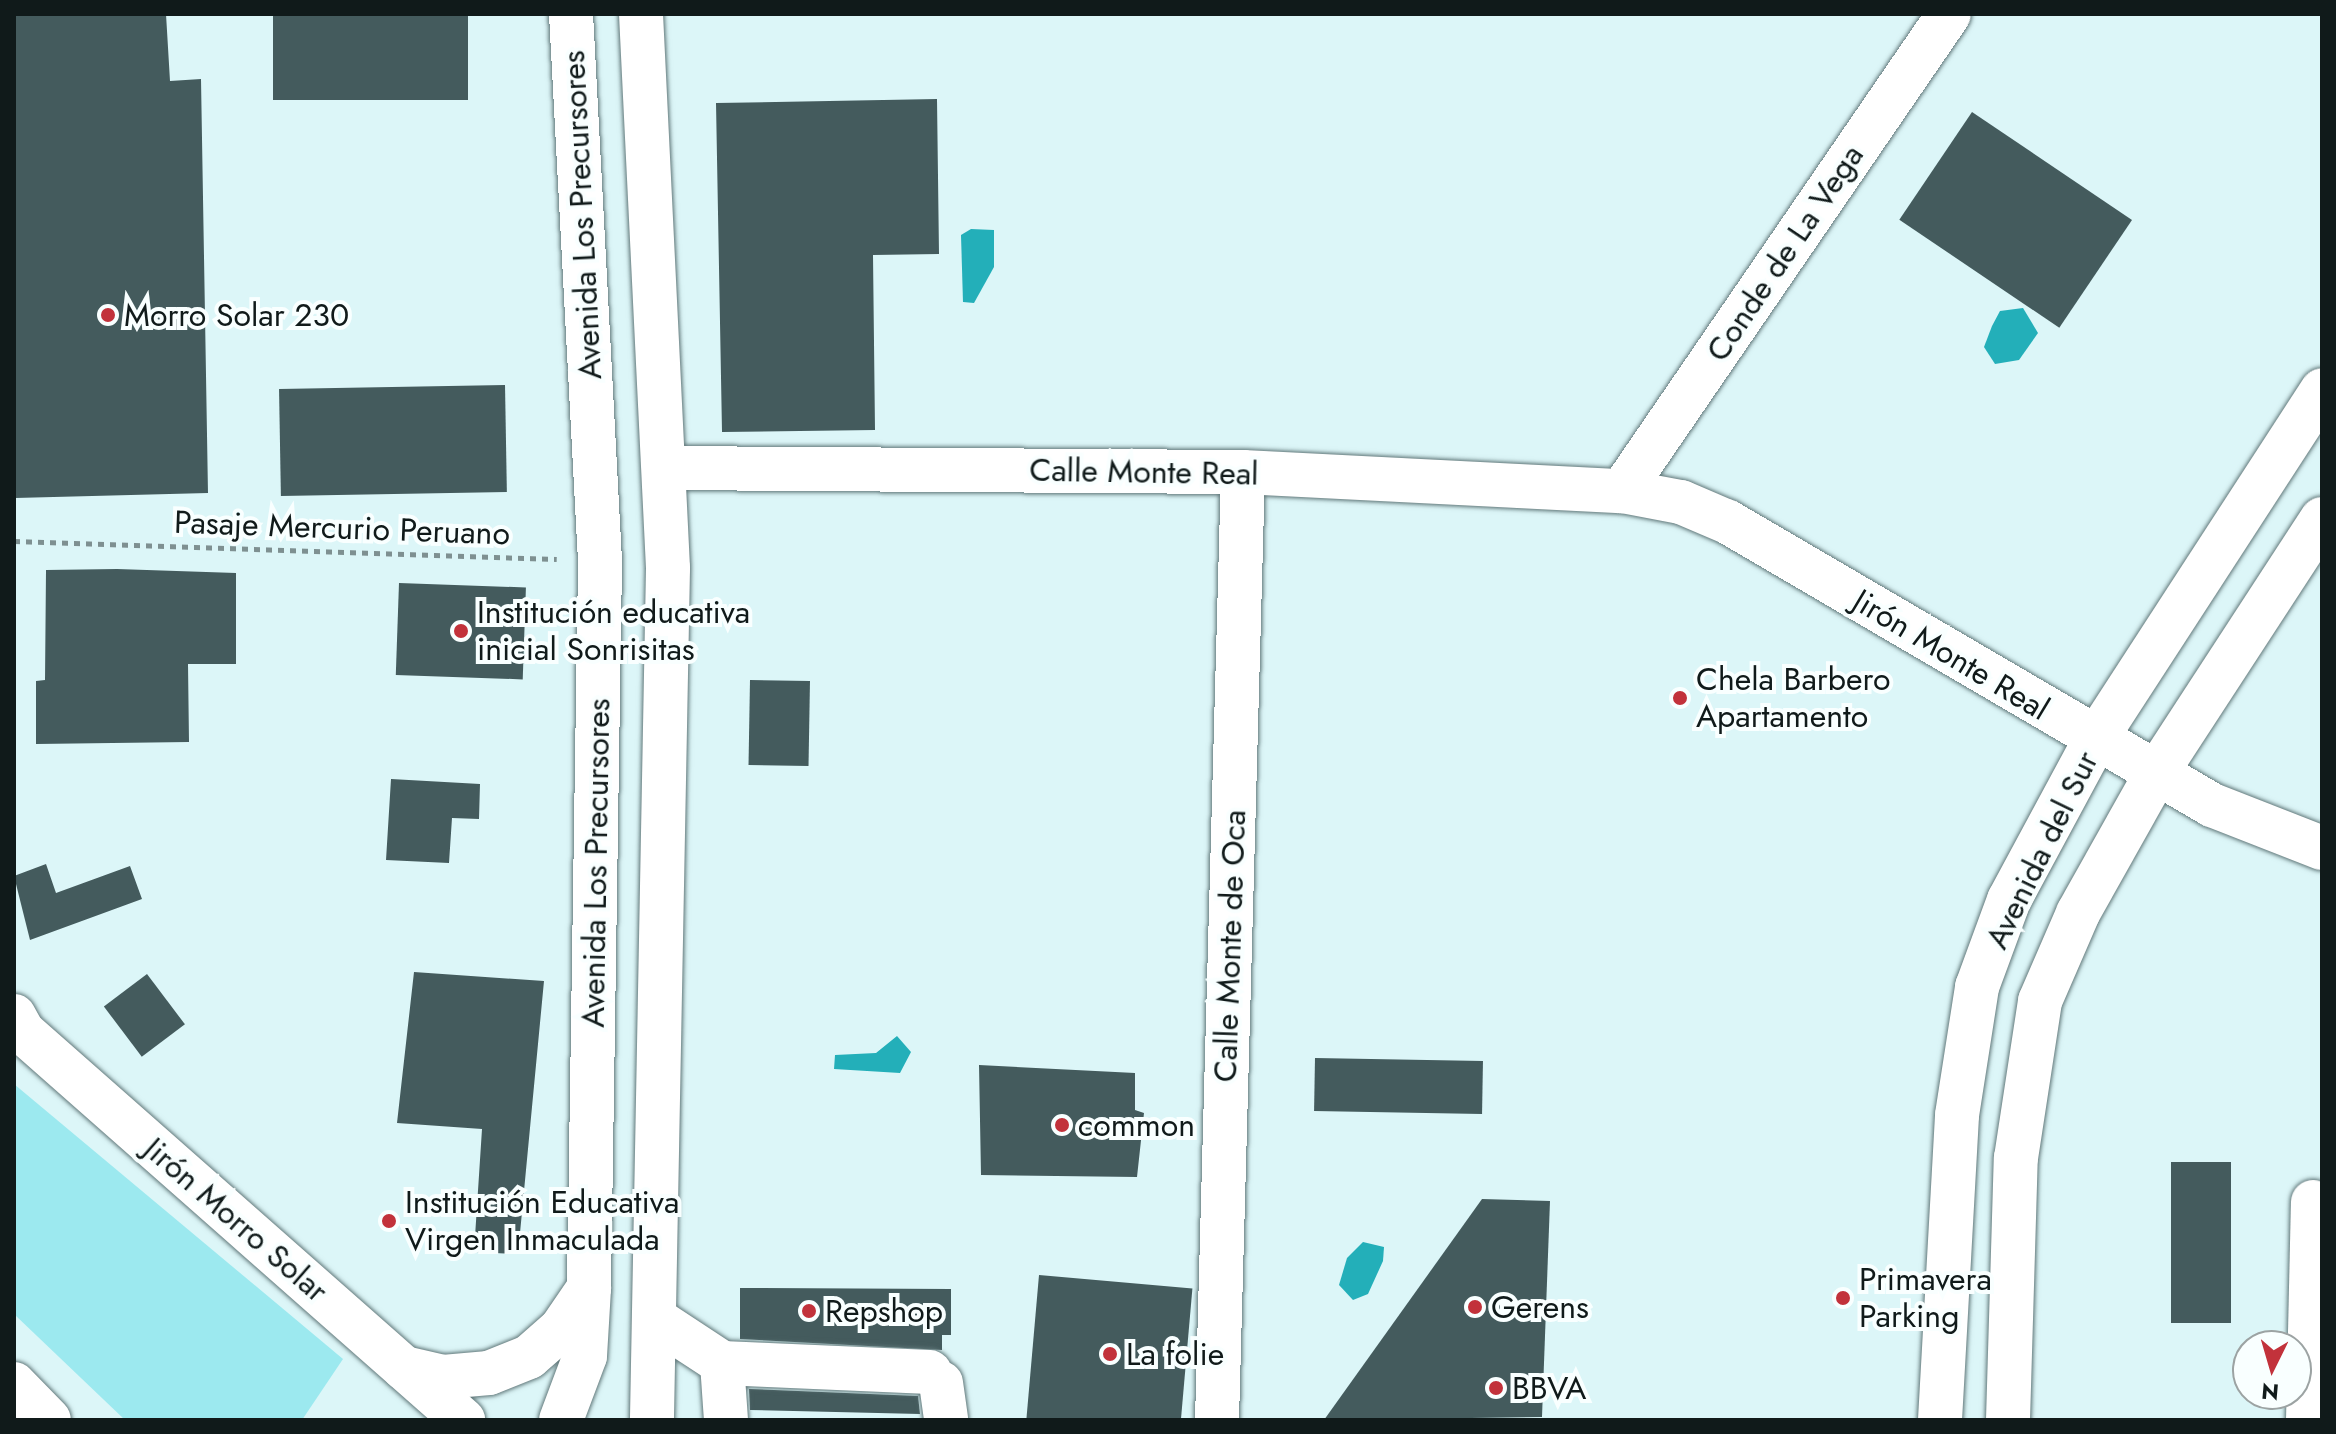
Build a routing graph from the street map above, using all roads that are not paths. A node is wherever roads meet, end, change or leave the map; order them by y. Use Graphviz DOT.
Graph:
graph roads {
  1 [pos="571,14"];
  2 [pos="641,14"];
  3 [pos="1949,14"];
  4 [pos="2322,390"];
  5 [pos="665,468"];
  6 [pos="1243,472"];
  7 [pos="1622,491"];
  8 [pos="2322,519"];
  9 [pos="2095,740"];
  10 [pos="2157,772"];
  11 [pos="2322,848"];
  12 [pos="14,1016"];
  13 [pos="2313,1202"];
  14 [pos="659,1203"];
  15 [pos="591,1205"];
  16 [pos="589,1288"];
  17 [pos="655,1319"];
  18 [pos="722,1363"];
  19 [pos="404,1368"];
  20 [pos="14,1384"];
  21 [pos="939,1392"];
  22 [pos="49,1420"];
  23 [pos="463,1420"];
  24 [pos="561,1420"];
  25 [pos="652,1420"];
  26 [pos="726,1420"];
  27 [pos="1217,1420"];
  28 [pos="1940,1420"];
  29 [pos="2008,1420"];
  30 [pos="2308,1420"];
  1 -- 15 [label="main road, Avenida Los Precursores"];
  2 -- 5 [label="main road, Avenida Los Precursores"];
  3 -- 7 [label="main road, Conde de La Vega"];
  4 -- 9 [label="main road, Avenida del Sur"];
  5 -- 6 [label="main road, Calle Monte Real"];
  5 -- 14 [label="main road, Avenida Los Precursores"];
  6 -- 7 [label="main road, Calle Monte Real"];
  6 -- 27 [label="main road, Calle Monte de Oca"];
  7 -- 9 [label="main road, Jirón Monte Real"];
  8 -- 10 [label="main road, Avenida del Sur"];
  9 -- 10 [label="main road, Jirón Monte Real"];
  9 -- 28 [label="main road, Avenida del Sur"];
  10 -- 11 [label="main road, Jirón Monte Real"];
  10 -- 29 [label="main road, Avenida del Sur"];
  12 -- 19 [label="main road, Jirón Morro Solar"];
  13 -- 30 [label="main road"];
  14 -- 15 [label="main road"];
  14 -- 17 [label="main road, Avenida Los Precursores"];
  15 -- 16 [label="main road, Avenida Los Precursores"];
  16 -- 19 [label="main road"];
  16 -- 24 [label="main road, Avenida Los Precursores"];
  17 -- 18 [label="main road"];
  17 -- 25 [label="main road, Avenida Los Precursores"];
  18 -- 21 [label="main road"];
  18 -- 26 [label="main road"];
  19 -- 23 [label="main road, Jirón Morro Solar"];
  20 -- 22 [label="main road"];
}
